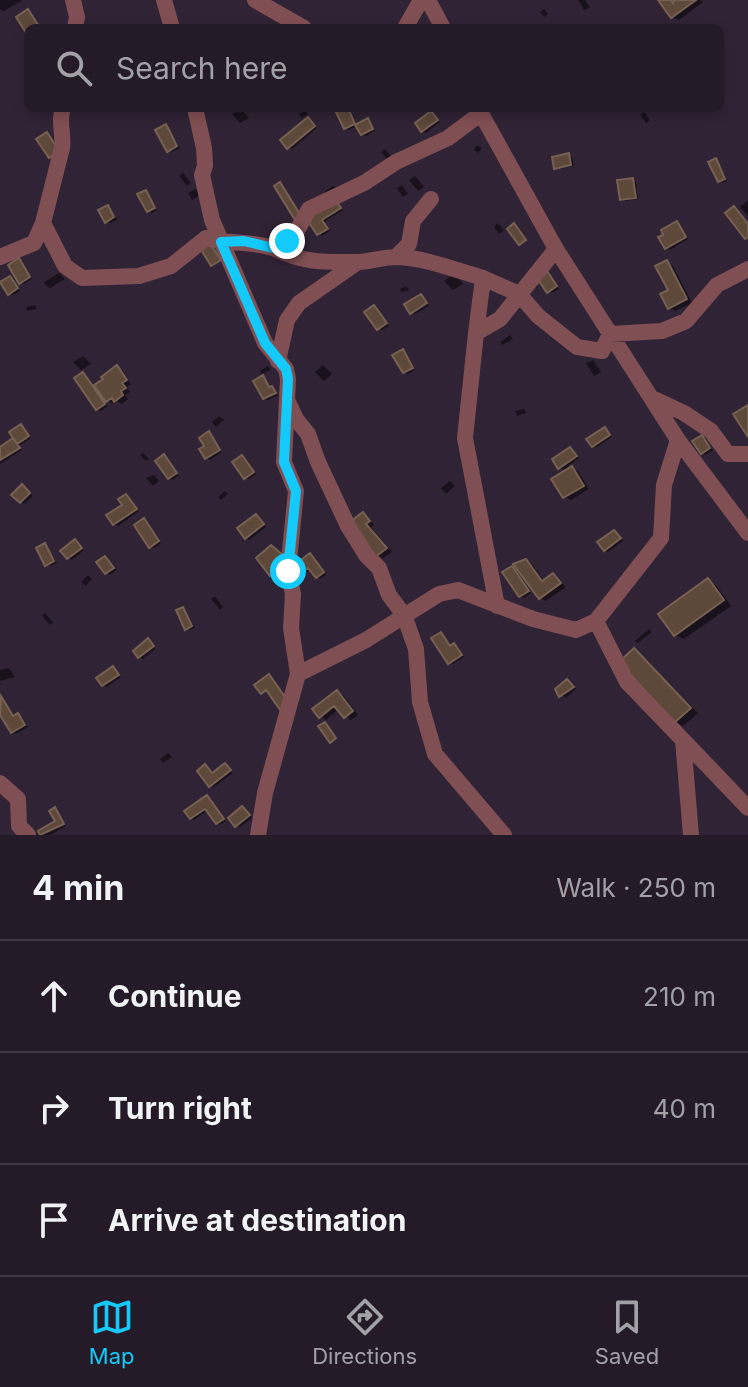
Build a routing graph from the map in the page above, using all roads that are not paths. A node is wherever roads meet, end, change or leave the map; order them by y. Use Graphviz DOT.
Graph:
graph roads {
  1 [pos="73,0"];
  2 [pos="164,0"];
  3 [pos="255,0"];
  4 [pos="421,0"];
  5 [pos="428,0"];
  6 [pos="76,24"];
  7 [pos="171,24"];
  8 [pos="297,24"];
  9 [pos="407,24"];
  10 [pos="441,24"];
  11 [pos="62,112"];
  12 [pos="196,112"];
  13 [pos="478,112"];
  14 [pos="480,112"];
  15 [pos="431,199"];
  16 [pos="43,223"];
  17 [pos="221,242"];
  18 [pos="273,248"];
  19 [pos="556,249"];
  20 [pos="0,257"];
  21 [pos="396,257"];
  22 [pos="360,262"];
  23 [pos="748,269"];
  24 [pos="483,278"];
  25 [pos="519,294"];
  26 [pos="476,333"];
  27 [pos="610,334"];
  28 [pos="278,361"];
  29 [pos="651,398"];
  30 [pos="286,399"];
  31 [pos="684,413"];
  32 [pos="677,438"];
  33 [pos="748,454"];
  34 [pos="748,533"];
  35 [pos="497,606"];
  36 [pos="404,615"];
  37 [pos="596,621"];
  38 [pos="298,674"];
  39 [pos="683,740"];
  40 [pos="0,783"];
  41 [pos="748,808"];
  42 [pos="28,835"];
  43 [pos="258,835"];
  44 [pos="504,835"];
  45 [pos="691,835"];
  1 -- 6 [label="street"];
  2 -- 7 [label="street"];
  3 -- 8 [label="street"];
  4 -- 9 [label="street"];
  5 -- 10 [label="street"];
  11 -- 16 [label="street"];
  12 -- 17 [label="street"];
  13 -- 18 [label="street"];
  14 -- 19 [label="street"];
  15 -- 21 [label="street"];
  16 -- 17 [label="street"];
  16 -- 20 [label="street"];
  17 -- 18 [label="street"];
  17 -- 28 [label="street"];
  18 -- 22 [label="street"];
  19 -- 25 [label="street"];
  19 -- 27 [label="street"];
  21 -- 22 [label="street"];
  21 -- 24 [label="street"];
  22 -- 28 [label="street"];
  23 -- 27 [label="street"];
  24 -- 25 [label="street"];
  24 -- 26 [label="street"];
  25 -- 26 [label="street"];
  25 -- 27 [label="street"];
  26 -- 35 [label="street"];
  27 -- 29 [label="street"];
  28 -- 30 [label="street"];
  29 -- 31 [label="street"];
  29 -- 32 [label="street"];
  30 -- 36 [label="street"];
  30 -- 38 [label="street"];
  31 -- 32 [label="street"];
  31 -- 33 [label="street"];
  32 -- 34 [label="street"];
  32 -- 37 [label="street"];
  35 -- 36 [label="street"];
  35 -- 37 [label="street"];
  36 -- 38 [label="street"];
  36 -- 44 [label="street"];
  37 -- 39 [label="street"];
  38 -- 43 [label="street"];
  39 -- 41 [label="street"];
  39 -- 45 [label="street"];
  40 -- 42 [label="street"];
}
